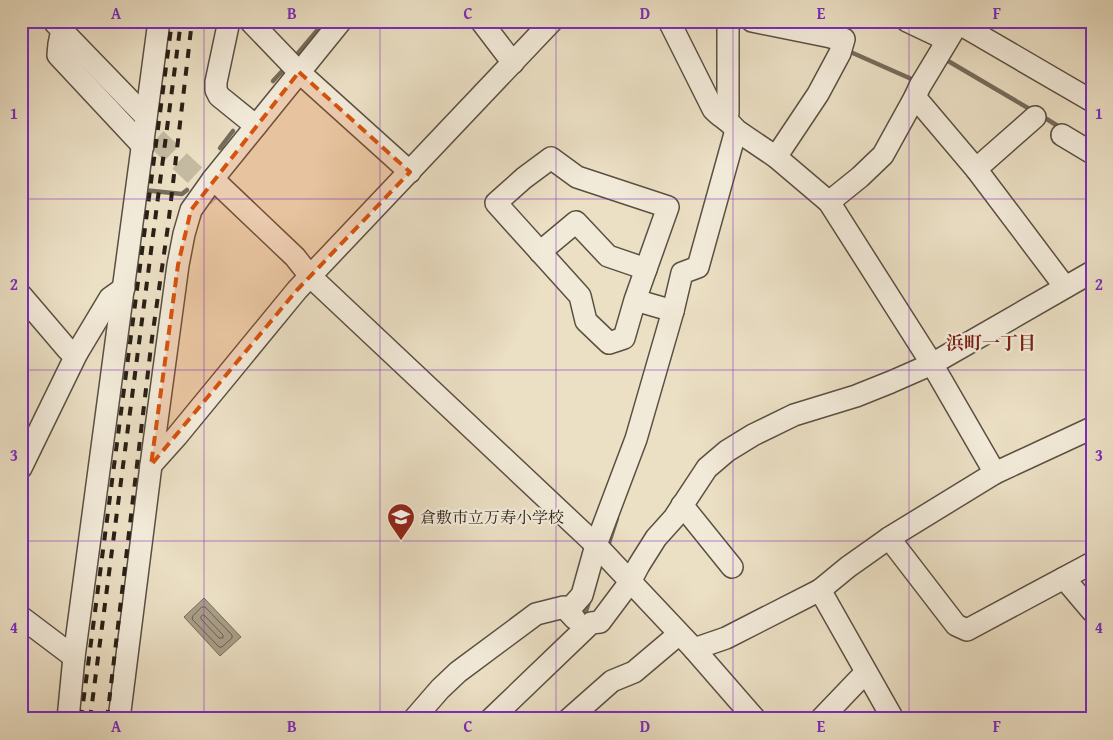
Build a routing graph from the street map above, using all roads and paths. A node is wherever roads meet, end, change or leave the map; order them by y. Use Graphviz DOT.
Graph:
graph roads {
  1 [pos="159,21"];
  2 [pos="229,21"];
  3 [pos="250,21"];
  4 [pos="480,21"];
  5 [pos="552,21"];
  6 [pos="669,21"];
  7 [pos="732,21"];
  8 [pos="752,21"];
  9 [pos="907,21"];
  10 [pos="331,25"];
  11 [pos="58,26"];
  12 [pos="837,39"];
  13 [pos="947,40"];
  14 [pos="513,63"];
  15 [pos="294,66"];
  16 [pos="919,88"];
  17 [pos="1092,101"];
  18 [pos="139,116"];
  19 [pos="1035,117"];
  20 [pos="731,125"];
  21 [pos="256,126"];
  22 [pos="1062,135"];
  23 [pos="143,146"];
  24 [pos="1092,153"];
  25 [pos="776,157"];
  26 [pos="976,169"];
  27 [pos="410,172"];
  28 [pos="215,188"];
  29 [pos="829,202"];
  30 [pos="540,252"];
  31 [pos="646,269"];
  32 [pos="308,279"];
  33 [pos="1083,281"];
  34 [pos="124,288"];
  35 [pos="21,295"];
  36 [pos="636,300"];
  37 [pos="673,311"];
  38 [pos="73,352"];
  39 [pos="932,364"];
  40 [pos="1092,428"];
  41 [pos="151,465"];
  42 [pos="21,468"];
  43 [pos="995,473"];
  44 [pos="682,505"];
  45 [pos="889,538"];
  46 [pos="602,551"];
  47 [pos="1092,563"];
  48 [pos="732,567"];
  49 [pos="1064,578"];
  50 [pos="630,582"];
  51 [pos="820,590"];
  52 [pos="1092,611"];
  53 [pos="21,617"];
  54 [pos="578,622"];
  55 [pos="686,642"];
  56 [pos="74,657"];
  57 [pos="866,672"];
  58 [pos="68,719"];
  59 [pos="119,719"];
  60 [pos="414,719"];
  61 [pos="490,719"];
  62 [pos="569,719"];
  63 [pos="755,719"];
  64 [pos="821,719"];
  65 [pos="893,719"];
  1 -- 18 [label="street"];
  2 -- 21 [label="street"];
  3 -- 15 [label="street"];
  4 -- 14 [label="street"];
  5 -- 14 [label="street"];
  6 -- 20 [label="street"];
  7 -- 20 [label="street"];
  8 -- 12 [label="street"];
  9 -- 13 [label="street"];
  10 -- 15 [label="street"];
  11 -- 18 [label="street"];
  11 -- 23 [label="street"];
  12 -- 25 [label="street"];
  13 -- 16 [label="street"];
  13 -- 17 [label="street"];
  14 -- 27 [label="street"];
  15 -- 21 [label="street"];
  15 -- 27 [label="street"];
  16 -- 26 [label="street"];
  16 -- 29 [label="street"];
  18 -- 23 [label="street"];
  19 -- 26 [label="street"];
  20 -- 25 [label="street"];
  20 -- 37 [label="street"];
  21 -- 28 [label="street"];
  22 -- 24 [label="street"];
  23 -- 34 [label="street"];
  25 -- 29 [label="street"];
  26 -- 33 [label="street"];
  27 -- 32 [label="street"];
  28 -- 32 [label="street"];
  28 -- 41 [label="street"];
  29 -- 39 [label="street"];
  30 -- 31 [label="street"];
  30 -- 31 [label="street"];
  30 -- 36 [label="street"];
  31 -- 36 [label="street"];
  32 -- 41 [label="street"];
  32 -- 46 [label="street"];
  33 -- 39 [label="street"];
  34 -- 38 [label="street"];
  34 -- 56 [label="street"];
  35 -- 38 [label="street"];
  36 -- 37 [label="street"];
  37 -- 46 [label="street"];
  38 -- 42 [label="street"];
  39 -- 43 [label="street"];
  39 -- 44 [label="street"];
  40 -- 43 [label="street"];
  41 -- 59 [label="street"];
  43 -- 45 [label="street"];
  44 -- 48 [label="street"];
  44 -- 50 [label="street"];
  45 -- 49 [label="street"];
  45 -- 51 [label="street"];
  46 -- 50 [label="street"];
  46 -- 54 [label="street"];
  47 -- 49 [label="street"];
  49 -- 52 [label="street"];
  50 -- 54 [label="street"];
  50 -- 55 [label="street"];
  51 -- 55 [label="street"];
  51 -- 57 [label="street"];
  53 -- 56 [label="street"];
  54 -- 60 [label="street"];
  54 -- 61 [label="street"];
  55 -- 62 [label="street"];
  55 -- 63 [label="street"];
  56 -- 58 [label="street"];
  57 -- 64 [label="street"];
  57 -- 65 [label="street"];
}
